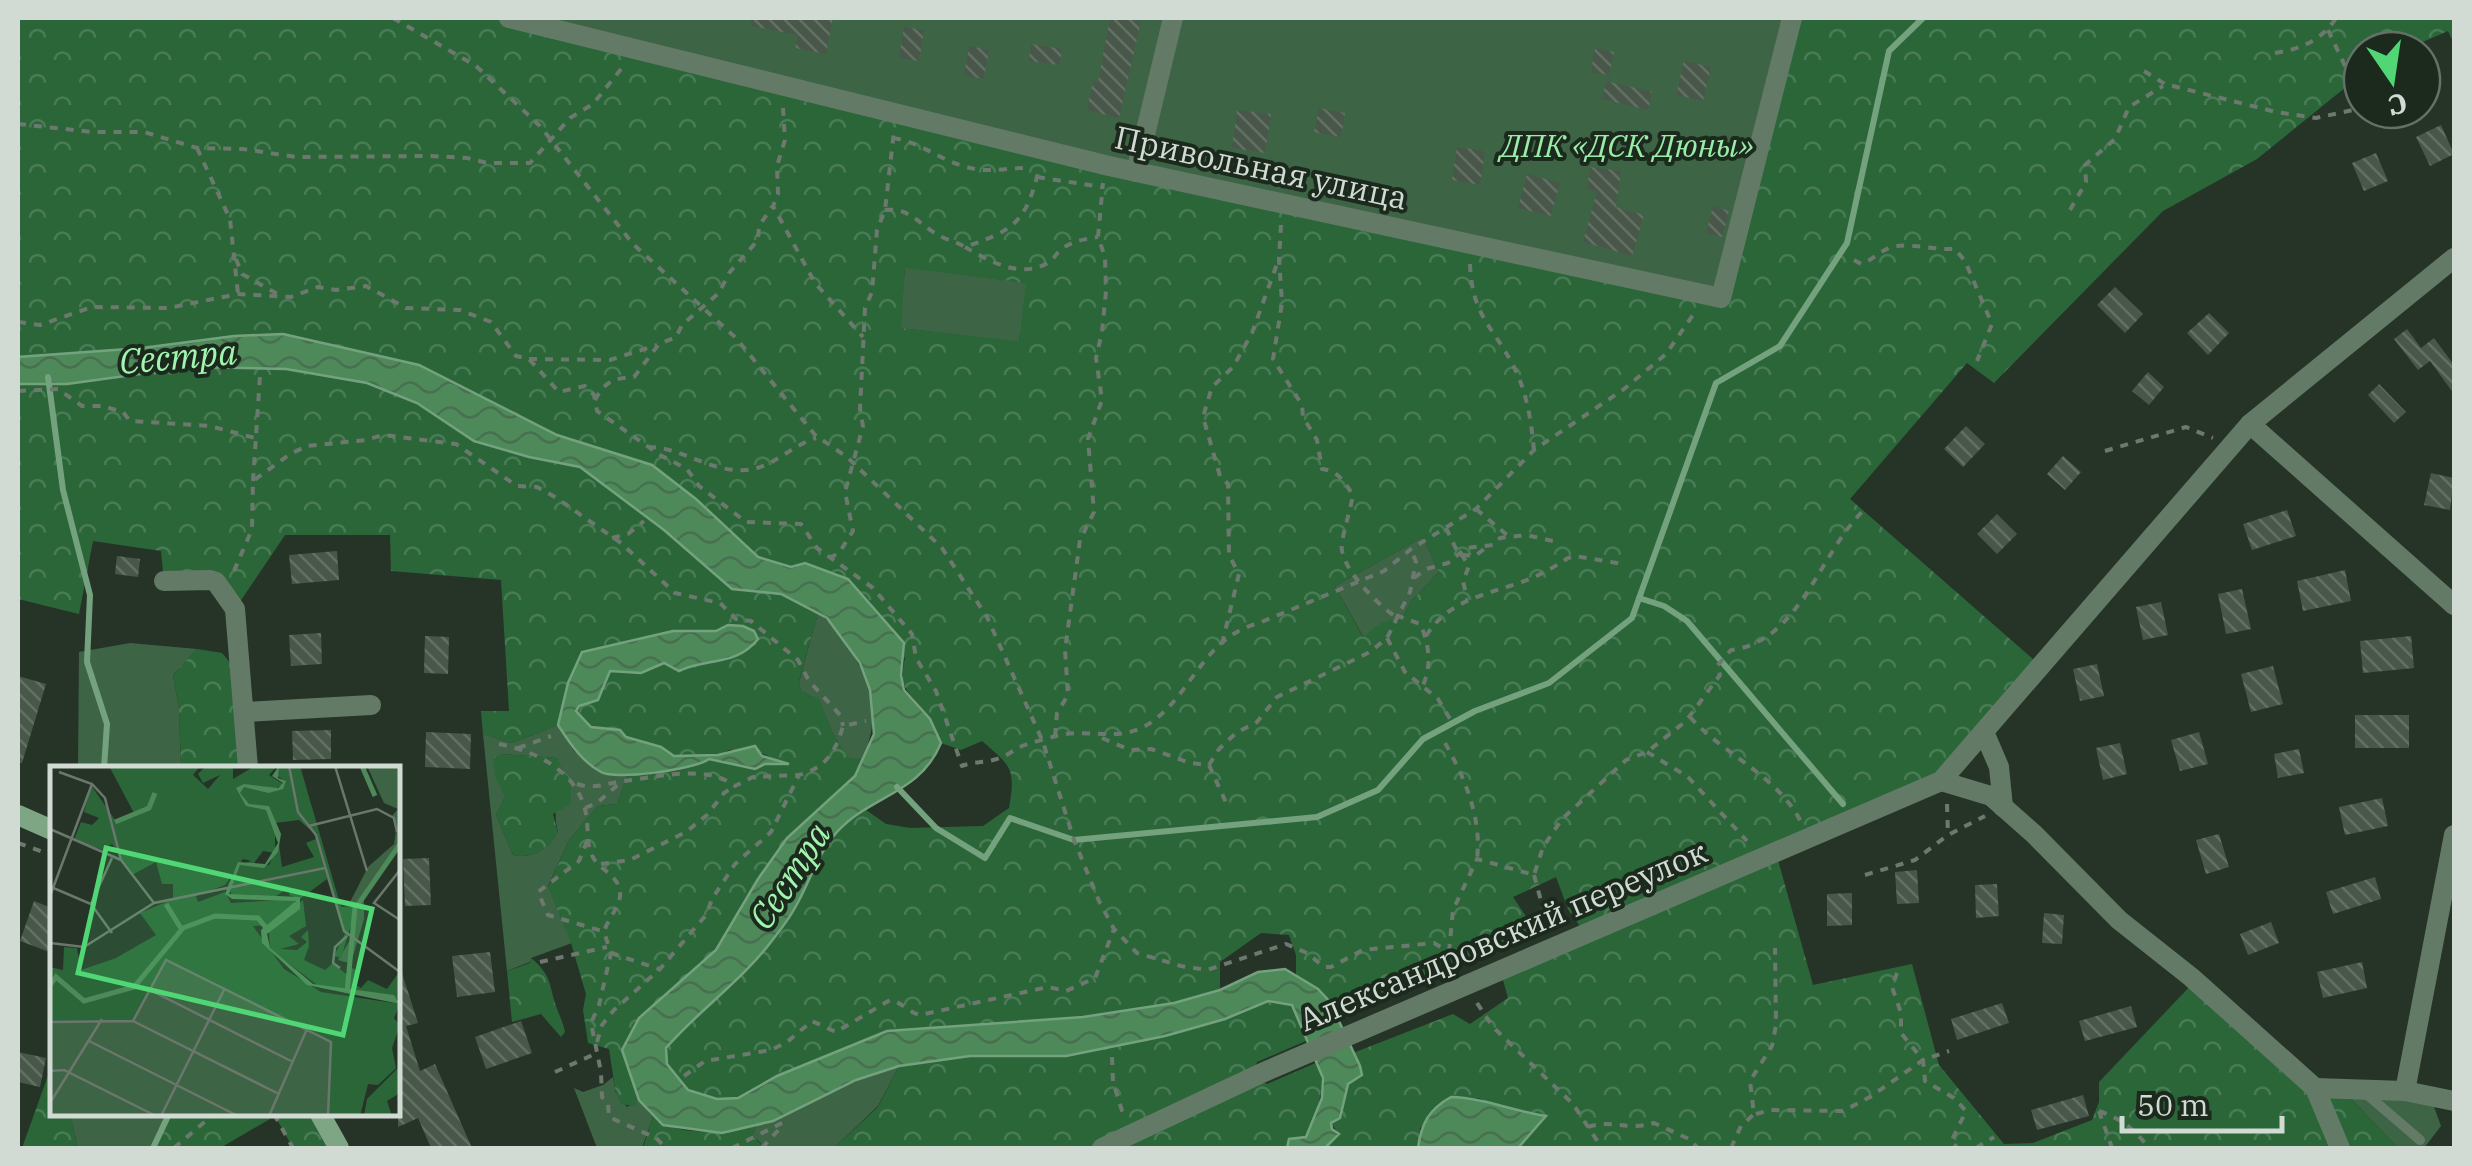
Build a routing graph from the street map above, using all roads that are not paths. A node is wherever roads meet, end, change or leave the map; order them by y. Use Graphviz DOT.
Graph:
graph roads {
  1 [pos="510,18"];
  2 [pos="1173,18"];
  3 [pos="1792,18"];
  4 [pos="1136,172"];
  5 [pos="2454,258"];
  6 [pos="2250,424"];
  7 [pos="164,581"];
  8 [pos="2454,605"];
  9 [pos="371,705"];
  10 [pos="246,712"];
  11 [pos="1984,732"];
  12 [pos="248,766"];
  13 [pos="1940,783"];
  14 [pos="2003,807"];
  15 [pos="18,815"];
  16 [pos="50,829"];
  17 [pos="2454,834"];
  18 [pos="2316,1088"];
  19 [pos="2361,1090"];
  20 [pos="2405,1090"];
  21 [pos="2454,1101"];
  22 [pos="321,1116"];
  23 [pos="2420,1140"];
  24 [pos="340,1148"];
  25 [pos="1102,1148"];
  26 [pos="2340,1148"];
  1 -- 4 [label="street, Привольная улица"];
  2 -- 4 [label="street"];
  3 -- 4 [label="street, Привольная улица"];
  5 -- 6 [label="street"];
  6 -- 8 [label="street"];
  6 -- 11 [label="street"];
  7 -- 10 [label="street"];
  9 -- 10 [label="street"];
  10 -- 12 [label="street"];
  11 -- 13 [label="street"];
  11 -- 14 [label="street"];
  13 -- 14 [label="street"];
  13 -- 25 [label="street, Александровский переулок"];
  14 -- 18 [label="street"];
  15 -- 16 [label="street"];
  17 -- 20 [label="street"];
  18 -- 19 [label="street"];
  18 -- 26 [label="street"];
  19 -- 20 [label="street"];
  19 -- 23 [label="lane"];
  20 -- 21 [label="street"];
  22 -- 24 [label="street"];
}
